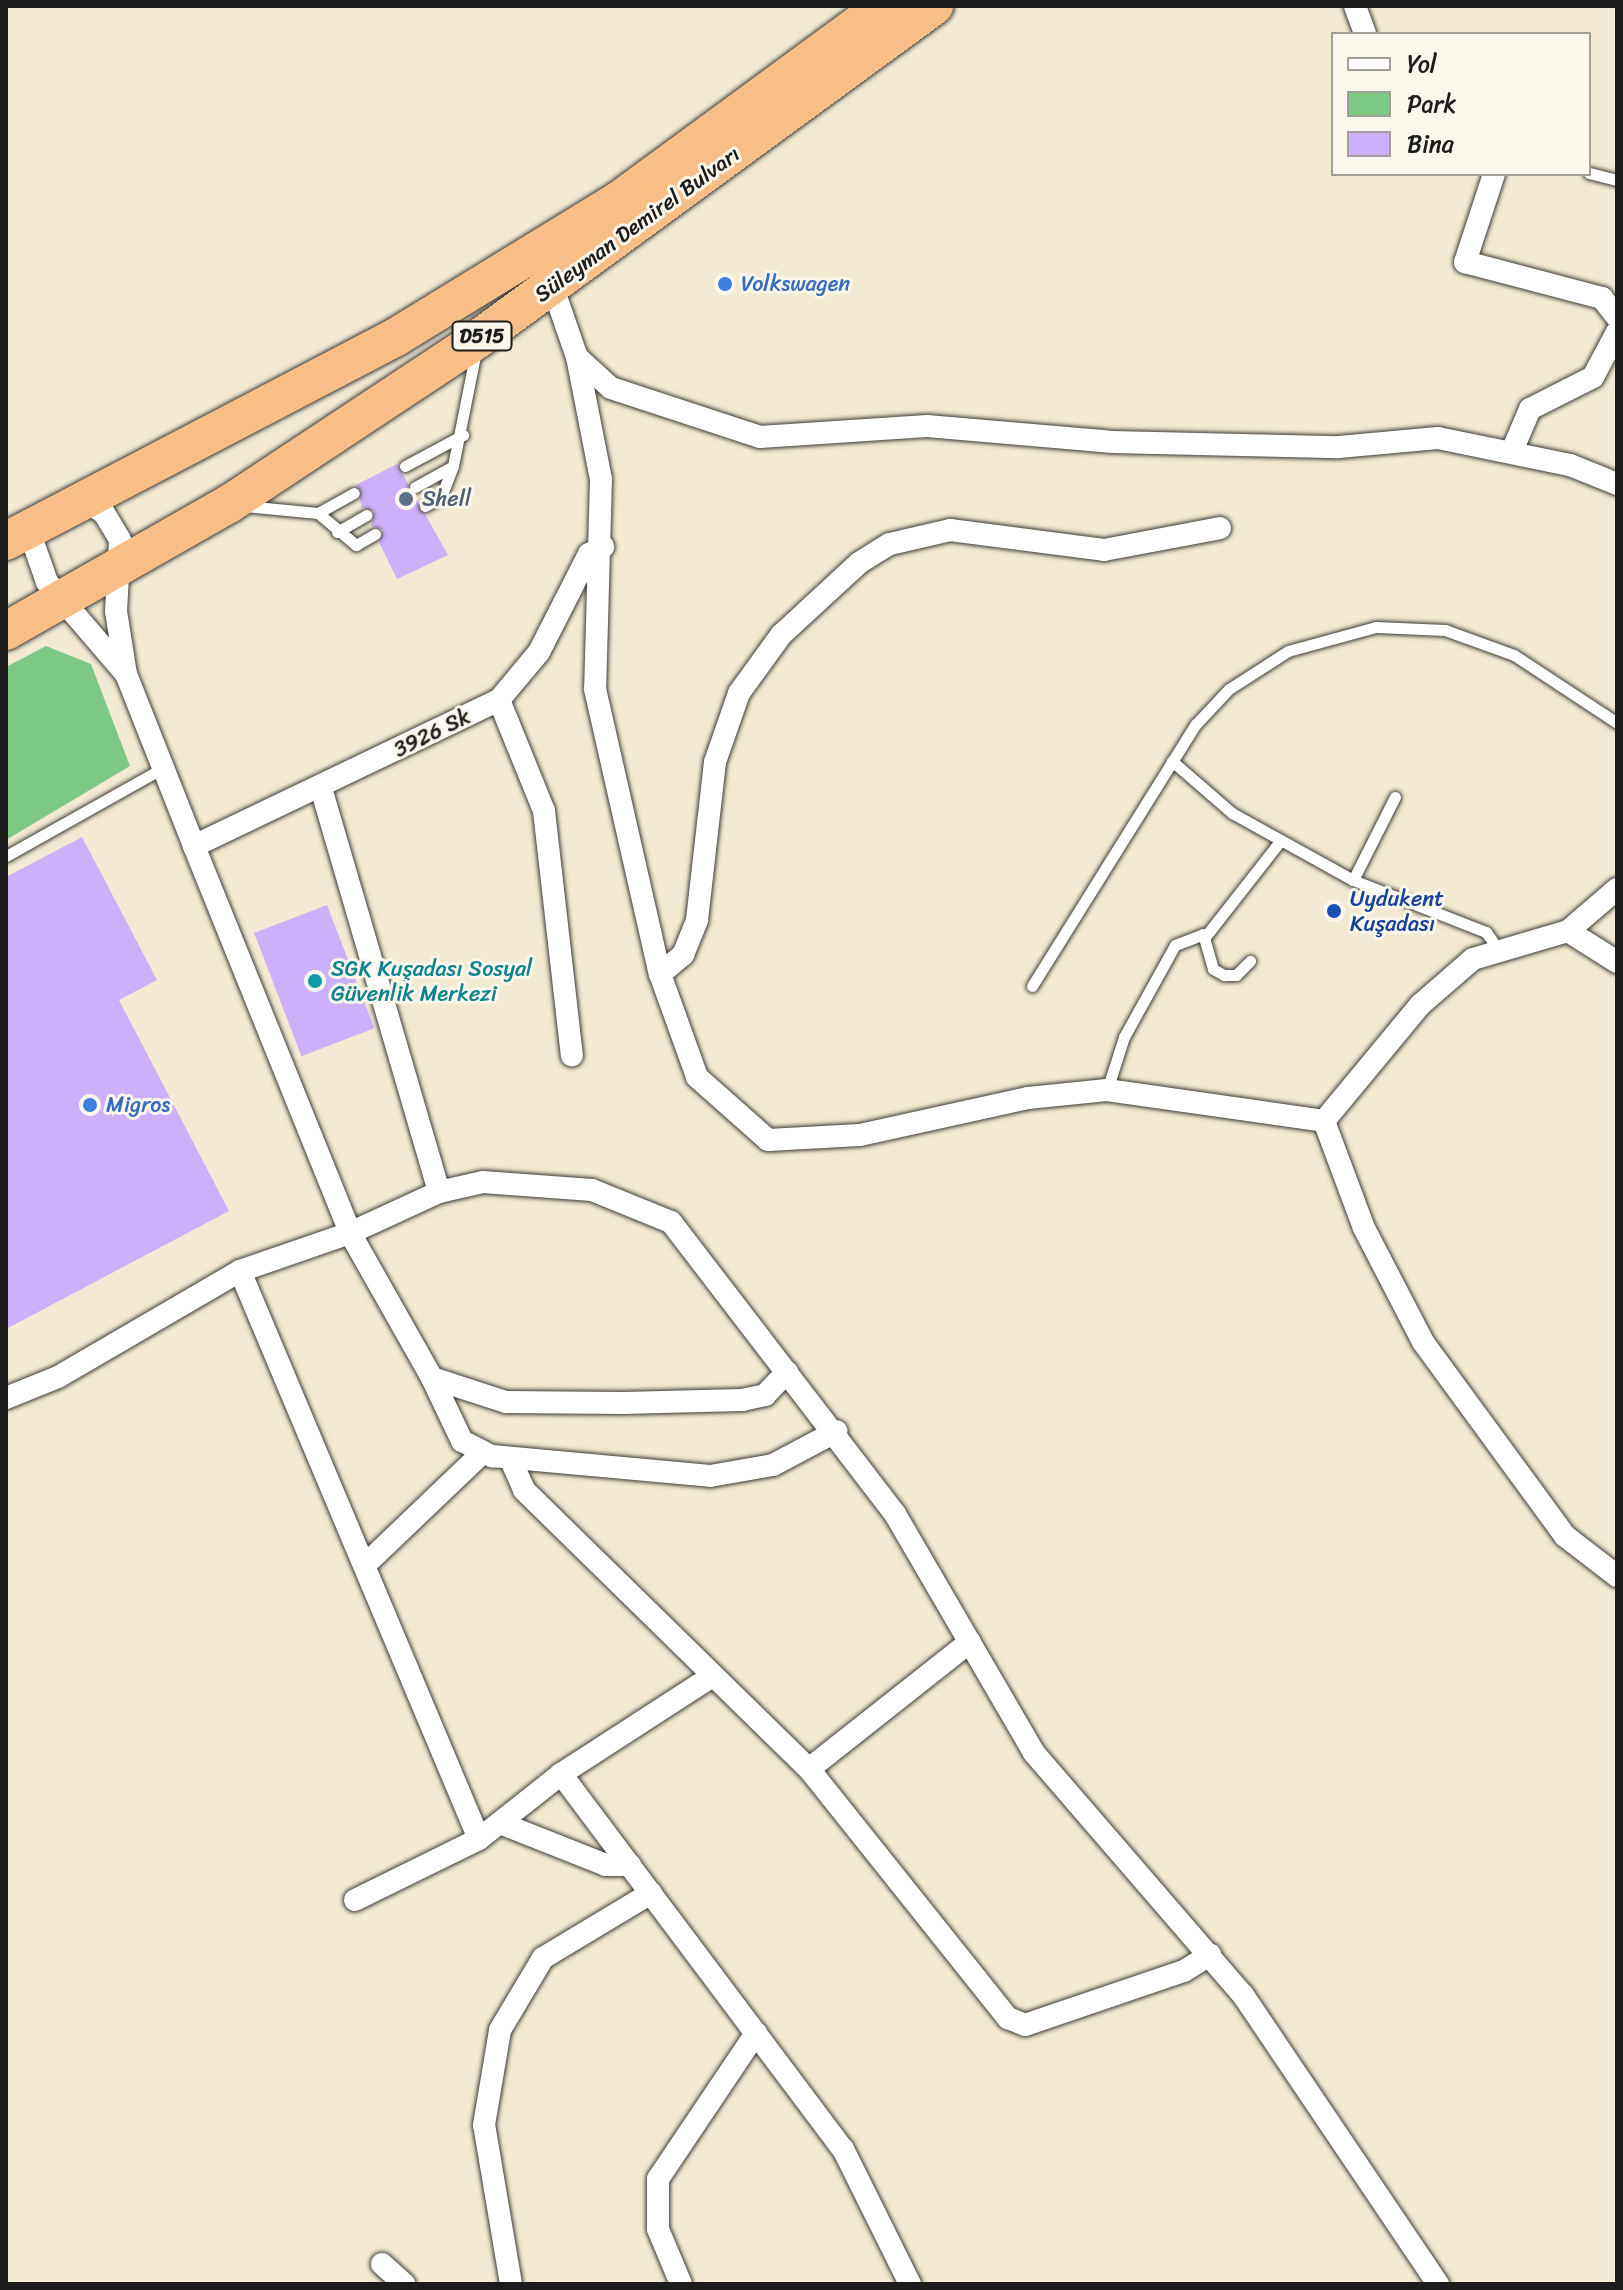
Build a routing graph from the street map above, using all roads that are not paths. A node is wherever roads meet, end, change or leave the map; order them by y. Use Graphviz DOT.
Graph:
graph roads {
  1 [pos="883,6"];
  2 [pos="934,6"];
  3 [pos="1355,6"];
  4 [pos="1364,32"];
  5 [pos="1591,174"];
  6 [pos="1493,176"];
  7 [pos="1617,180"];
  8 [pos="552,285"];
  9 [pos="1617,317"];
  10 [pos="1617,332"];
  11 [pos="478,339"];
  12 [pos="577,357"];
  13 [pos="463,435"];
  14 [pos="1512,451"];
  15 [pos="405,466"];
  16 [pos="453,466"];
  17 [pos="1617,484"];
  18 [pos="415,487"];
  19 [pos="354,493"];
  20 [pos="80,497"];
  21 [pos="229,504"];
  22 [pos="425,506"];
  23 [pos="318,513"];
  24 [pos="366,515"];
  25 [pos="1220,528"];
  26 [pos="337,532"];
  27 [pos="17,534"];
  28 [pos="375,534"];
  29 [pos="603,547"];
  30 [pos="123,569"];
  31 [pos="66,601"];
  32 [pos="6,631"];
  33 [pos="126,674"];
  34 [pos="499,700"];
  35 [pos="1617,723"];
  36 [pos="1172,761"];
  37 [pos="163,768"];
  38 [pos="321,788"];
  39 [pos="1395,797"];
  40 [pos="1281,840"];
  41 [pos="194,846"];
  42 [pos="6,856"];
  43 [pos="1353,880"];
  44 [pos="1617,889"];
  45 [pos="1568,931"];
  46 [pos="1205,937"];
  47 [pos="1498,949"];
  48 [pos="1250,961"];
  49 [pos="1617,962"];
  50 [pos="660,974"];
  51 [pos="1032,986"];
  52 [pos="572,1055"];
  53 [pos="1107,1090"];
  54 [pos="1324,1121"];
  55 [pos="439,1192"];
  56 [pos="350,1233"];
  57 [pos="240,1271"];
  58 [pos="787,1372"];
  59 [pos="432,1378"];
  60 [pos="6,1398"];
  61 [pos="837,1431"];
  62 [pos="481,1454"];
  63 [pos="510,1458"];
  64 [pos="367,1563"];
  65 [pos="1617,1576"];
  66 [pos="970,1642"];
  67 [pos="711,1677"];
  68 [pos="809,1769"];
  69 [pos="561,1774"];
  70 [pos="500,1823"];
  71 [pos="479,1839"];
  72 [pos="630,1865"];
  73 [pos="651,1893"];
  74 [pos="355,1900"];
  75 [pos="1210,1955"];
  76 [pos="756,2033"];
  77 [pos="382,2264"];
  78 [pos="404,2284"];
  79 [pos="511,2284"];
  80 [pos="681,2284"];
  81 [pos="910,2284"];
  82 [pos="1438,2284"];
  1 -- 20 [label="highway, Süleyman Demirel Bulvarı / D515"];
  2 -- 8 [label="highway, Süleyman Demirel Bulvarı / D515"];
  3 -- 4 [label="street"];
  5 -- 7 [label="lane"];
  6 -- 9 [label="street"];
  8 -- 11 [label="highway, Süleyman Demirel Bulvarı / D515"];
  8 -- 12 [label="street"];
  10 -- 14 [label="street"];
  11 -- 13 [label="lane"];
  11 -- 21 [label="highway, Süleyman Demirel Bulvarı / D515"];
  12 -- 14 [label="street"];
  12 -- 29 [label="street"];
  13 -- 15 [label="lane"];
  13 -- 16 [label="lane"];
  14 -- 17 [label="street"];
  16 -- 18 [label="lane"];
  16 -- 22 [label="lane"];
  19 -- 23 [label="lane"];
  20 -- 27 [label="highway, Süleyman Demirel Bulvarı / D515"];
  20 -- 30 [label="street"];
  21 -- 23 [label="lane"];
  21 -- 30 [label="highway, Süleyman Demirel Bulvarı / D515"];
  23 -- 26 [label="lane"];
  24 -- 26 [label="lane"];
  25 -- 50 [label="street"];
  26 -- 28 [label="lane"];
  27 -- 31 [label="street"];
  29 -- 34 [label="street, 3926 Sk"];
  29 -- 50 [label="street"];
  30 -- 31 [label="highway, Süleyman Demirel Bulvarı / D515"];
  30 -- 33 [label="street"];
  31 -- 32 [label="highway, Süleyman Demirel Bulvarı / D515"];
  31 -- 33 [label="street"];
  33 -- 37 [label="street"];
  34 -- 38 [label="street, 3926 Sk"];
  34 -- 52 [label="street"];
  35 -- 36 [label="lane"];
  36 -- 40 [label="lane"];
  36 -- 51 [label="lane"];
  37 -- 41 [label="street"];
  37 -- 42 [label="lane"];
  38 -- 41 [label="street, 3926 Sk"];
  38 -- 55 [label="street"];
  39 -- 43 [label="lane"];
  40 -- 43 [label="lane"];
  40 -- 46 [label="lane"];
  41 -- 56 [label="street"];
  43 -- 47 [label="lane"];
  44 -- 45 [label="street"];
  45 -- 47 [label="street"];
  45 -- 49 [label="street"];
  46 -- 48 [label="lane"];
  46 -- 53 [label="lane"];
  47 -- 54 [label="street"];
  50 -- 53 [label="street"];
  53 -- 54 [label="street"];
  54 -- 65 [label="street"];
  55 -- 56 [label="street"];
  55 -- 58 [label="street"];
  56 -- 57 [label="street"];
  56 -- 59 [label="street"];
  57 -- 60 [label="street"];
  57 -- 64 [label="street"];
  58 -- 59 [label="street"];
  58 -- 61 [label="street"];
  59 -- 62 [label="street"];
  61 -- 63 [label="street"];
  61 -- 66 [label="street"];
  62 -- 63 [label="street"];
  62 -- 64 [label="street"];
  63 -- 67 [label="street"];
  64 -- 71 [label="street"];
  66 -- 68 [label="street"];
  66 -- 75 [label="street"];
  67 -- 68 [label="street"];
  67 -- 69 [label="street"];
  68 -- 75 [label="street"];
  69 -- 70 [label="street"];
  69 -- 72 [label="street"];
  70 -- 71 [label="street"];
  70 -- 72 [label="street"];
  71 -- 74 [label="street"];
  72 -- 73 [label="street"];
  73 -- 76 [label="street"];
  73 -- 79 [label="street"];
  75 -- 82 [label="street"];
  76 -- 80 [label="street"];
  76 -- 81 [label="street"];
  77 -- 78 [label="street"];
}
